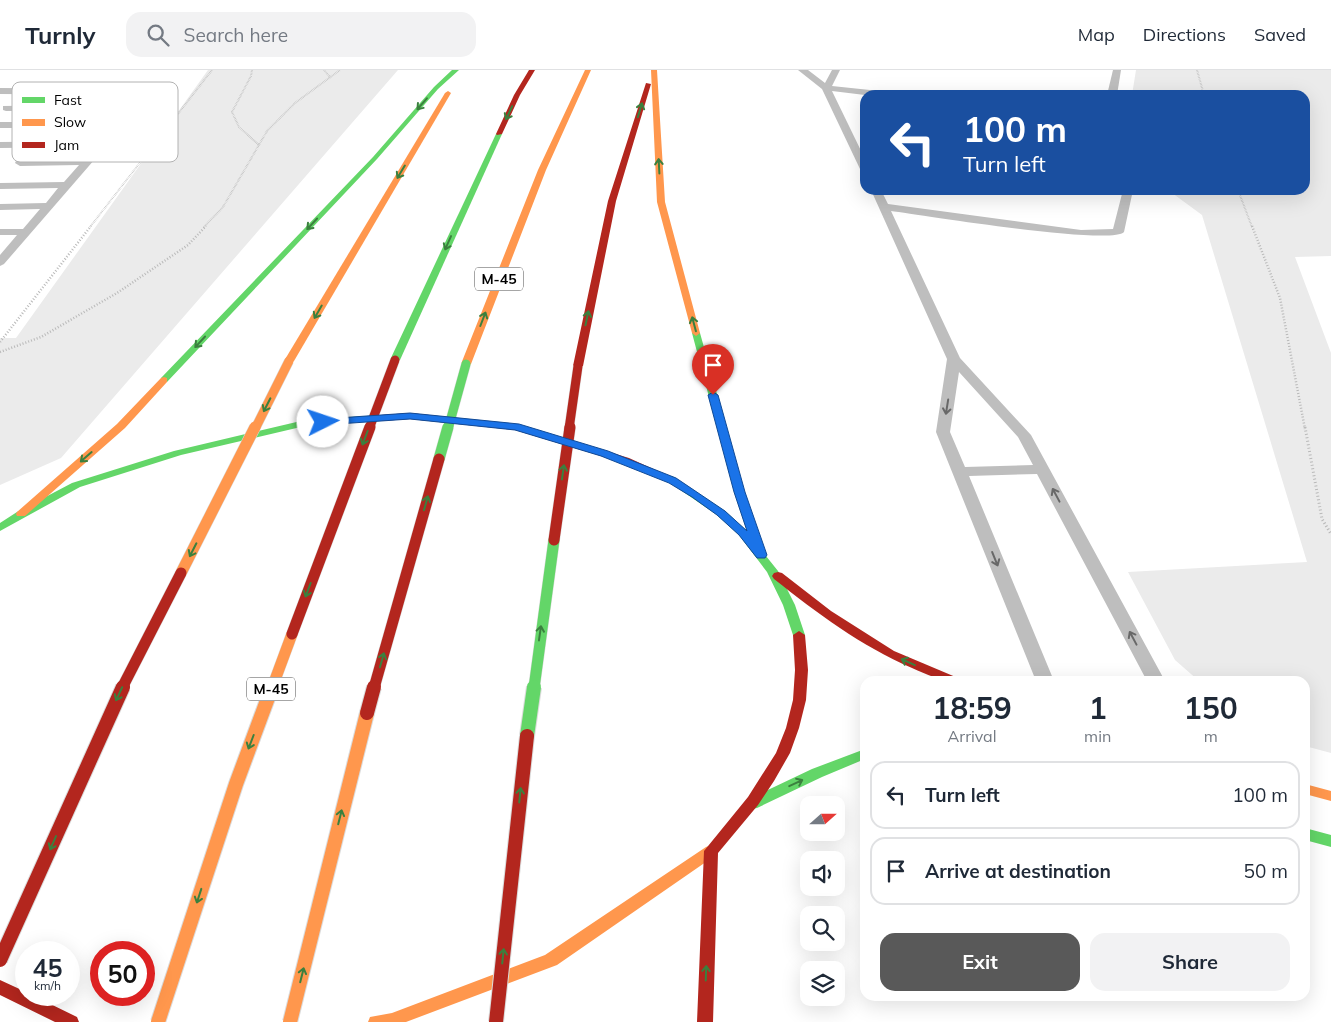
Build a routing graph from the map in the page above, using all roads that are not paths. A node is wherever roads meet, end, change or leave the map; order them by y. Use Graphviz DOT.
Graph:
graph roads {
  1 [pos="456,70"];
  2 [pos="462,70"];
  3 [pos="532,70"];
  4 [pos="588,70"];
  5 [pos="653,70"];
  6 [pos="802,70"];
  7 [pos="836,70"];
  8 [pos="1117,70"];
  9 [pos="826,88"];
  10 [pos="1113,90"];
  11 [pos="860,92"];
  12 [pos="588,96"];
  13 [pos="572,108"];
  14 [pos="860,159"];
  15 [pos="22,162"];
  16 [pos="87,162"];
  17 [pos="8,176"];
  18 [pos="67,185"];
  19 [pos="878,195"];
  20 [pos="1127,195"];
  21 [pos="0,206"];
  22 [pos="49,206"];
  23 [pos="884,206"];
  24 [pos="0,232"];
  25 [pos="27,232"];
  26 [pos="2,258"];
  27 [pos="954,359"];
  28 [pos="1042,469"];
  29 [pos="960,472"];
  30 [pos="58,482"];
  31 [pos="16,501"];
  32 [pos="21,514"];
  33 [pos="0,528"];
  34 [pos="761,555"];
  35 [pos="772,571"];
  36 [pos="941,676"];
  37 [pos="1042,676"];
  38 [pos="1153,676"];
  39 [pos="860,756"];
  40 [pos="1310,790"];
  41 [pos="1331,796"];
  42 [pos="752,804"];
  43 [pos="1310,835"];
  44 [pos="1331,841"];
  45 [pos="711,851"];
  46 [pos="0,960"];
  47 [pos="0,987"];
  48 [pos="71,1022"];
  49 [pos="158,1022"];
  50 [pos="290,1022"];
  51 [pos="376,1022"];
  52 [pos="496,1022"];
  53 [pos="704,1022"];
  1 -- 30 [label="main road, one-way"];
  2 -- 46 [label="main road, one-way, bridge"];
  3 -- 49 [label="main road, M-45, one-way, bridge"];
  4 -- 13 [label="main road, M-45"];
  34 -- 5 [label="main road, one-way"];
  52 -- 5 [label="main road, one-way, bridge"];
  6 -- 9 [label="lane"];
  7 -- 9 [label="lane"];
  8 -- 10 [label="lane"];
  9 -- 11 [label="lane"];
  9 -- 14 [label="lane"];
  12 -- 13 [label="main road"];
  50 -- 13 [label="main road, M-45, one-way, bridge"];
  15 -- 17 [label="lane"];
  16 -- 17 [label="lane"];
  16 -- 18 [label="lane"];
  17 -- 18 [label="lane"];
  18 -- 22 [label="lane"];
  19 -- 23 [label="lane"];
  20 -- 23 [label="lane"];
  21 -- 22 [label="lane"];
  22 -- 25 [label="lane"];
  23 -- 27 [label="lane"];
  24 -- 25 [label="lane"];
  25 -- 26 [label="lane"];
  27 -- 28 [label="lane"];
  27 -- 29 [label="lane, one-way"];
  28 -- 29 [label="lane"];
  38 -- 28 [label="lane, one-way"];
  29 -- 37 [label="lane, one-way"];
  30 -- 31 [label="main road"];
  30 -- 32 [label="main road"];
  32 -- 33 [label="main road"];
  32 -- 34 [label="main road"];
  34 -- 35 [label="main road"];
  36 -- 35 [label="main road, one-way"];
  35 -- 42 [label="main road"];
  42 -- 39 [label="main road, one-way"];
  40 -- 41 [label="main road"];
  42 -- 45 [label="main road"];
  43 -- 44 [label="main road"];
  45 -- 51 [label="main road"];
  53 -- 45 [label="main road, one-way"];
  47 -- 48 [label="main road"];
}
